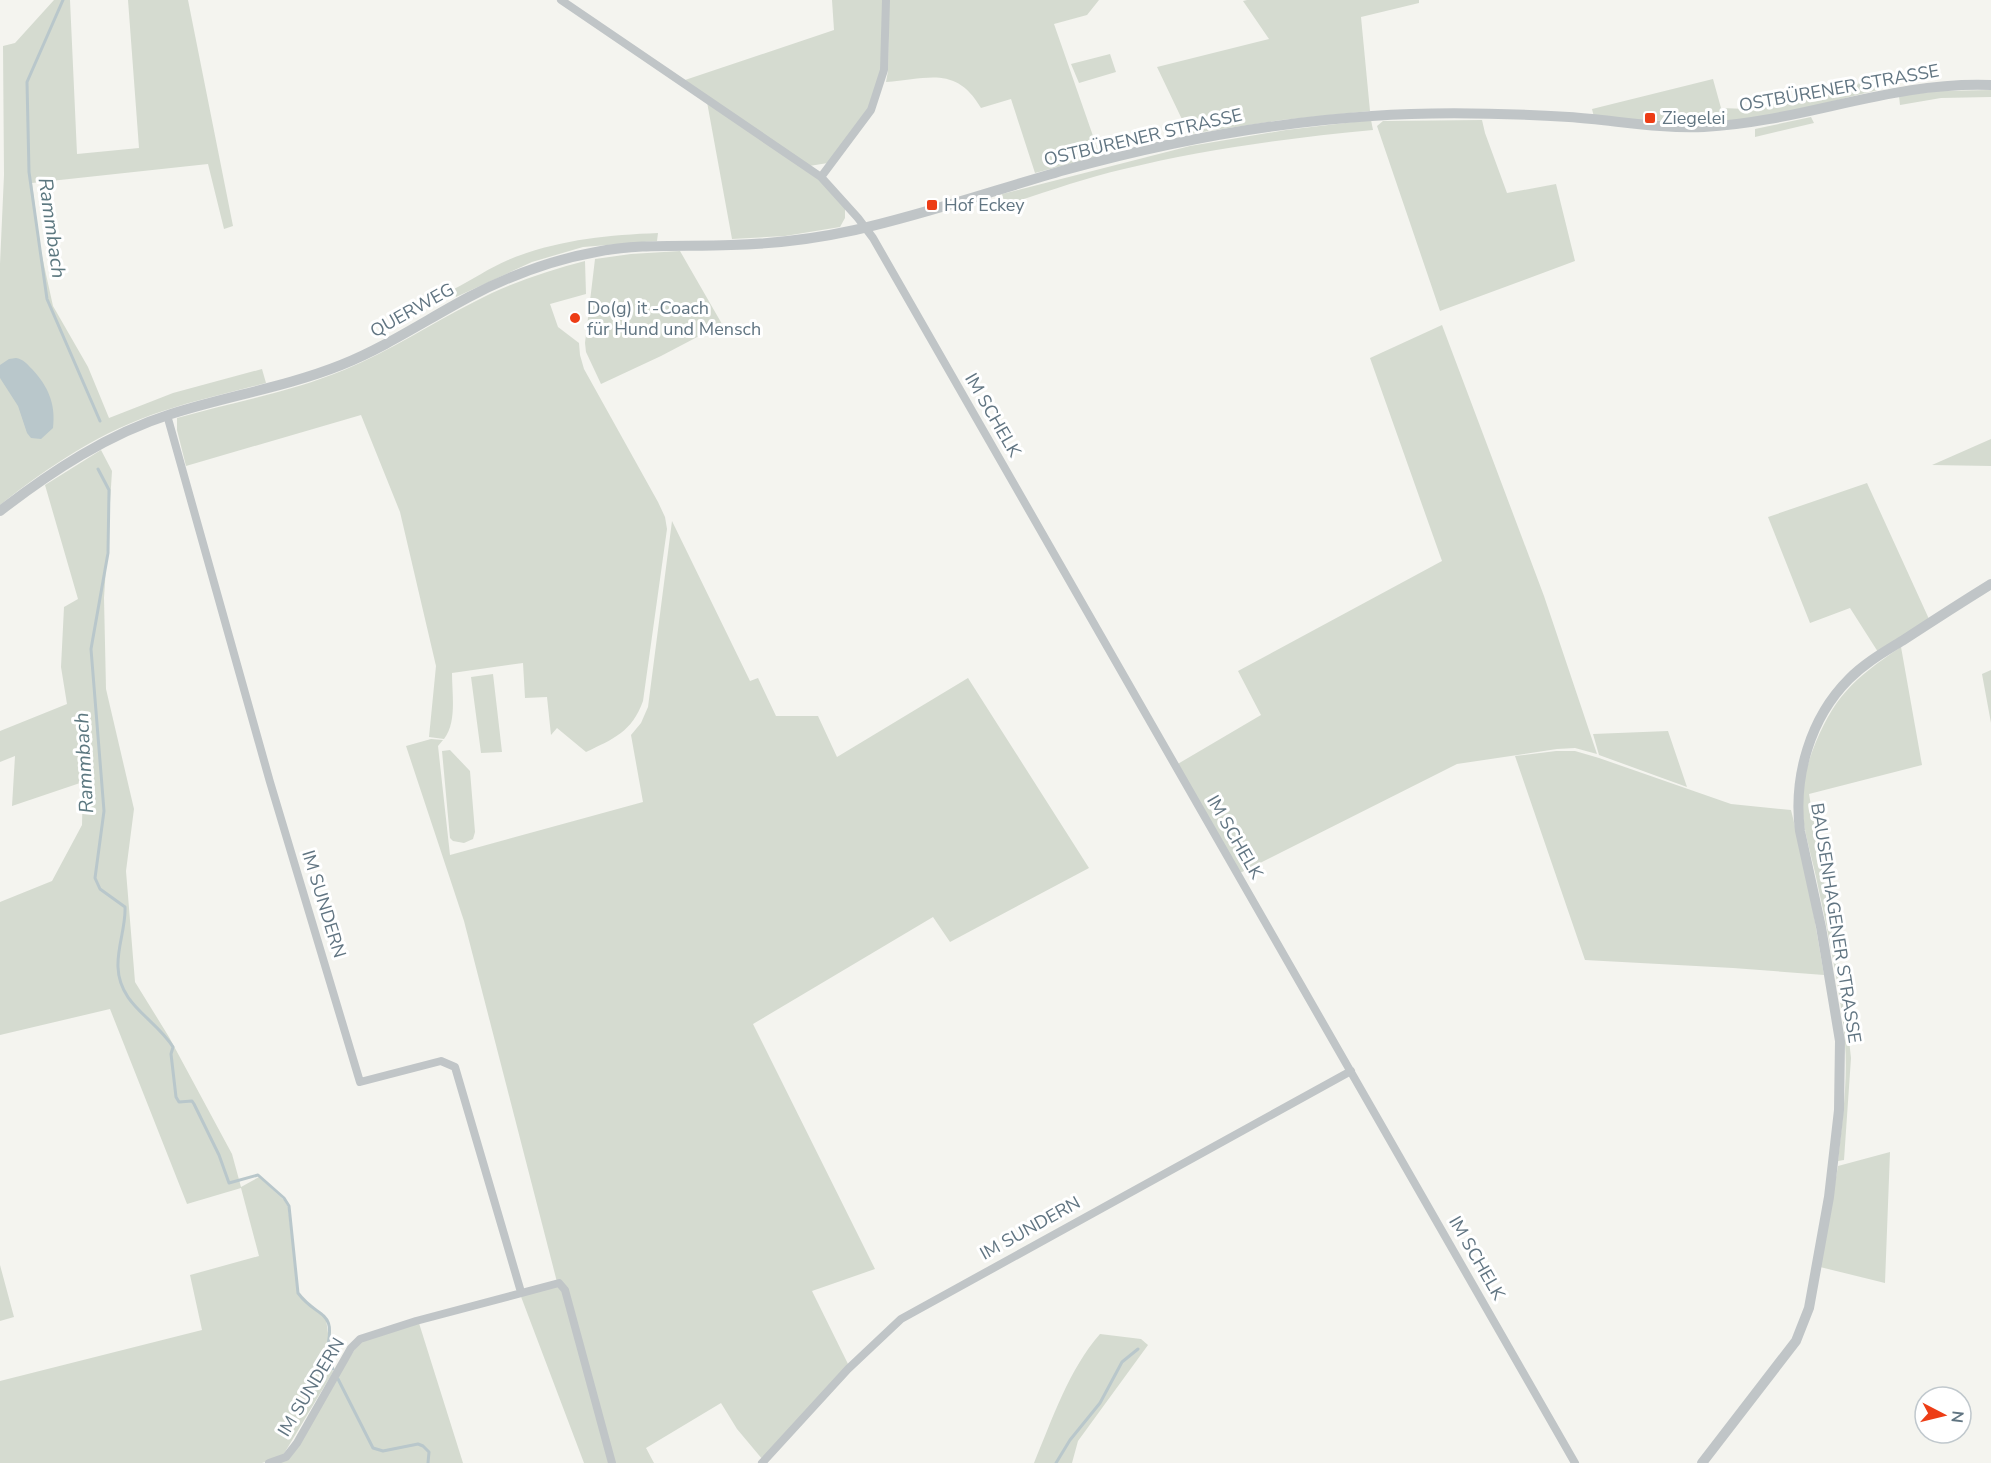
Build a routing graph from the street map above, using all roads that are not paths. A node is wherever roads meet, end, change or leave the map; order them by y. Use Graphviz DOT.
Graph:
graph roads {
  1 [pos="561,0"];
  2 [pos="886,0"];
  3 [pos="1991,84"];
  4 [pos="820,177"];
  5 [pos="865,228"];
  6 [pos="167,415"];
  7 [pos="0,511"];
  8 [pos="1991,584"];
  9 [pos="1351,1071"];
  10 [pos="521,1292"];
  11 [pos="269,1463"];
  12 [pos="612,1463"];
  13 [pos="762,1463"];
  14 [pos="1575,1463"];
  15 [pos="1702,1463"];
  1 -- 4 [label="street"];
  2 -- 4 [label="street"];
  3 -- 5 [label="street, OSTBÜRENER STRASSE"];
  4 -- 5 [label="street"];
  5 -- 6 [label="street, QUERWEG"];
  5 -- 9 [label="street, IM SCHELK"];
  6 -- 7 [label="street, QUERWEG"];
  6 -- 10 [label="street, IM SUNDERN"];
  8 -- 15 [label="street, BAUSENHAGENER STRASSE"];
  9 -- 13 [label="street, IM SUNDERN"];
  9 -- 14 [label="street, IM SCHELK"];
  10 -- 11 [label="street, IM SUNDERN"];
  10 -- 12 [label="street, IM SUNDERN"];
}
